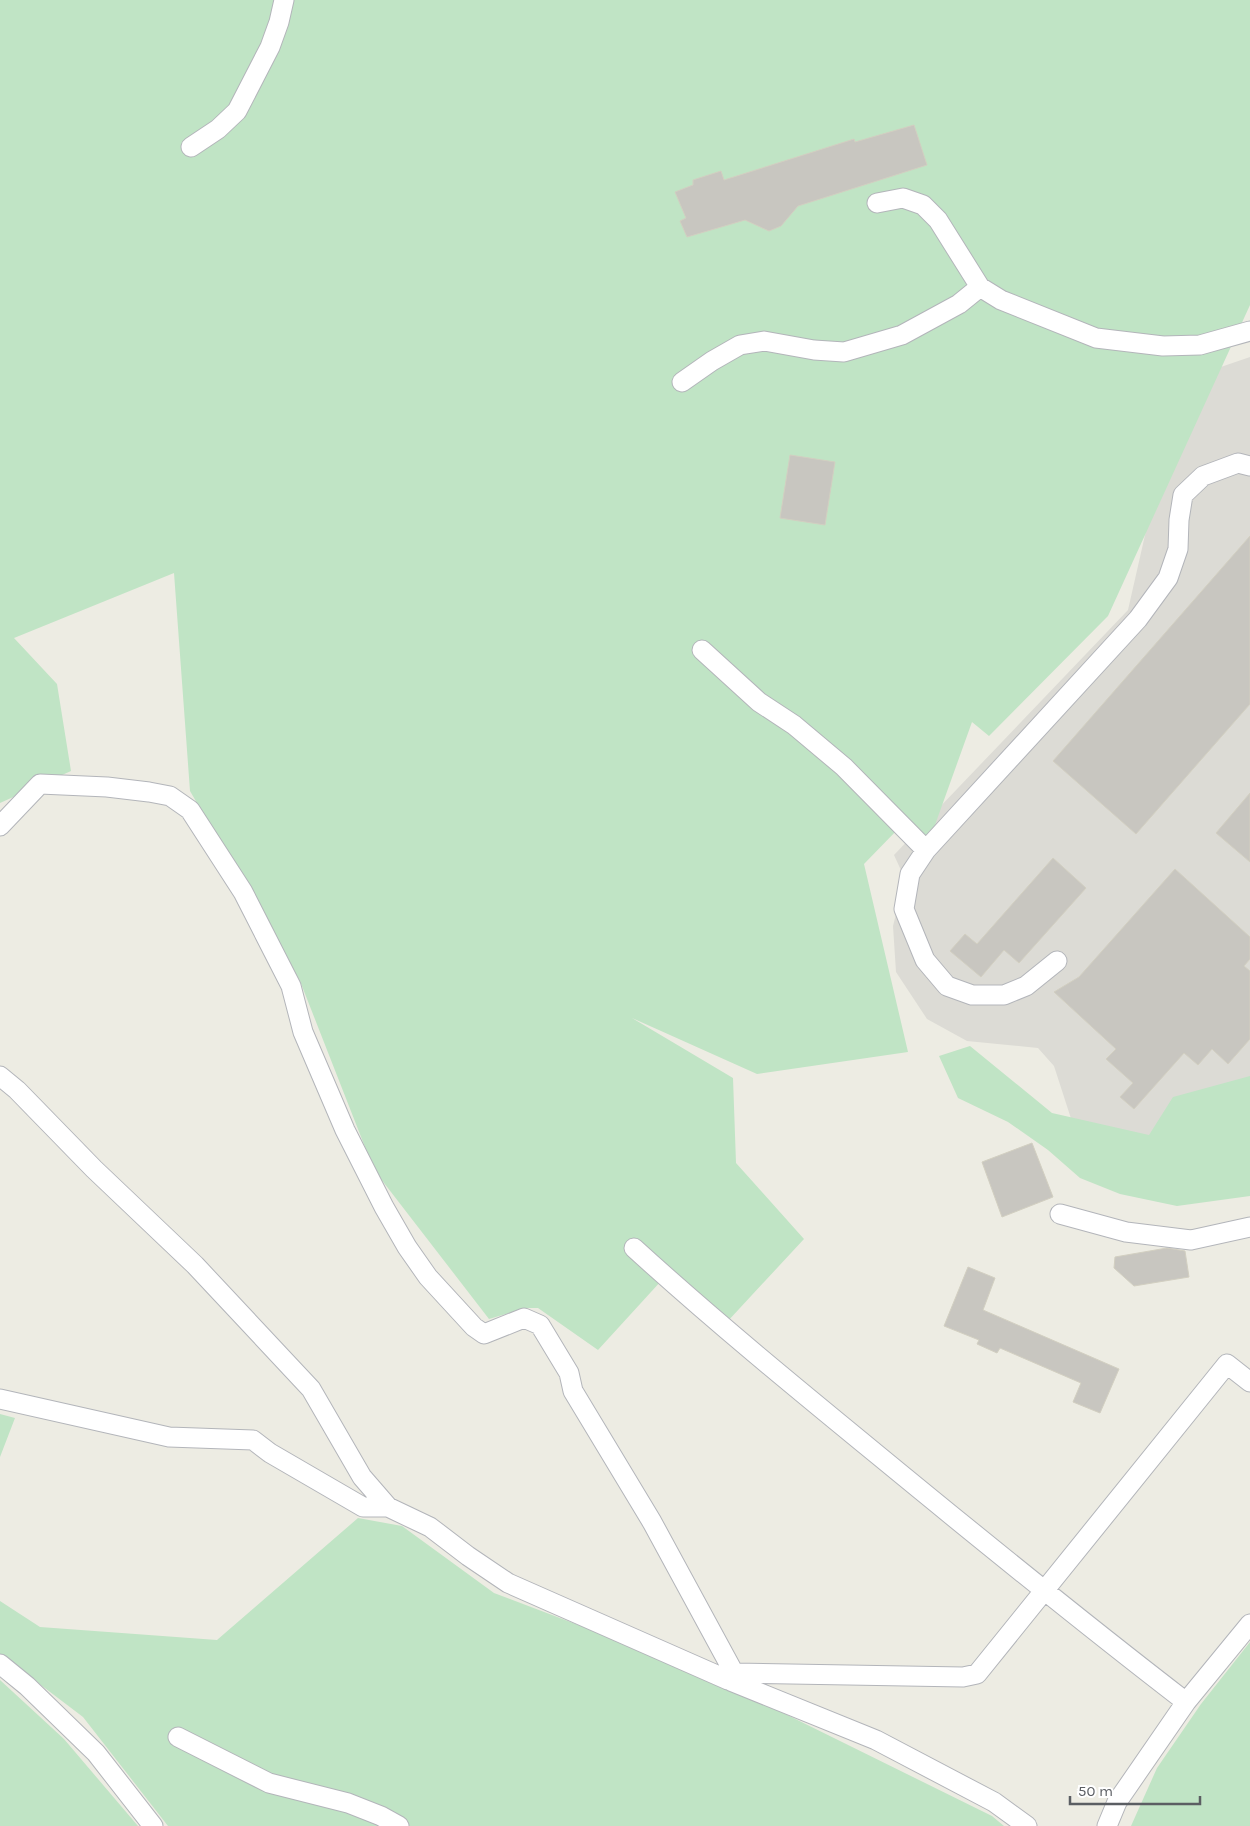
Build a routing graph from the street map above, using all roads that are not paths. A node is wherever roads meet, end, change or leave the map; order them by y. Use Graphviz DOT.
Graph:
graph roads {
  1 [pos="284,0"];
  2 [pos="191,147"];
  3 [pos="877,203"];
  4 [pos="980,288"];
  5 [pos="1250,331"];
  6 [pos="682,382"];
  7 [pos="1250,466"];
  8 [pos="702,650"];
  9 [pos="0,826"];
  10 [pos="926,850"];
  11 [pos="1057,961"];
  12 [pos="0,1076"];
  13 [pos="1060,1214"];
  14 [pos="1250,1227"];
  15 [pos="634,1248"];
  16 [pos="1250,1382"];
  17 [pos="0,1399"];
  18 [pos="388,1507"];
  19 [pos="1044,1592"];
  20 [pos="1250,1624"];
  21 [pos="0,1664"];
  22 [pos="731,1677"];
  23 [pos="1186,1702"];
  24 [pos="178,1737"];
  25 [pos="153,1826"];
  26 [pos="399,1826"];
  27 [pos="1027,1826"];
  28 [pos="1107,1826"];
  1 -- 2 [label="street"];
  3 -- 4 [label="street"];
  4 -- 5 [label="street"];
  4 -- 6 [label="street"];
  7 -- 10 [label="street"];
  8 -- 10 [label="street"];
  9 -- 22 [label="street"];
  10 -- 11 [label="street"];
  12 -- 18 [label="street"];
  13 -- 14 [label="street"];
  15 -- 19 [label="street"];
  16 -- 19 [label="street"];
  17 -- 18 [label="street"];
  18 -- 22 [label="street"];
  19 -- 22 [label="street"];
  19 -- 23 [label="street"];
  20 -- 23 [label="street"];
  21 -- 25 [label="street"];
  22 -- 27 [label="street"];
  23 -- 28 [label="street"];
  24 -- 26 [label="street"];
}
